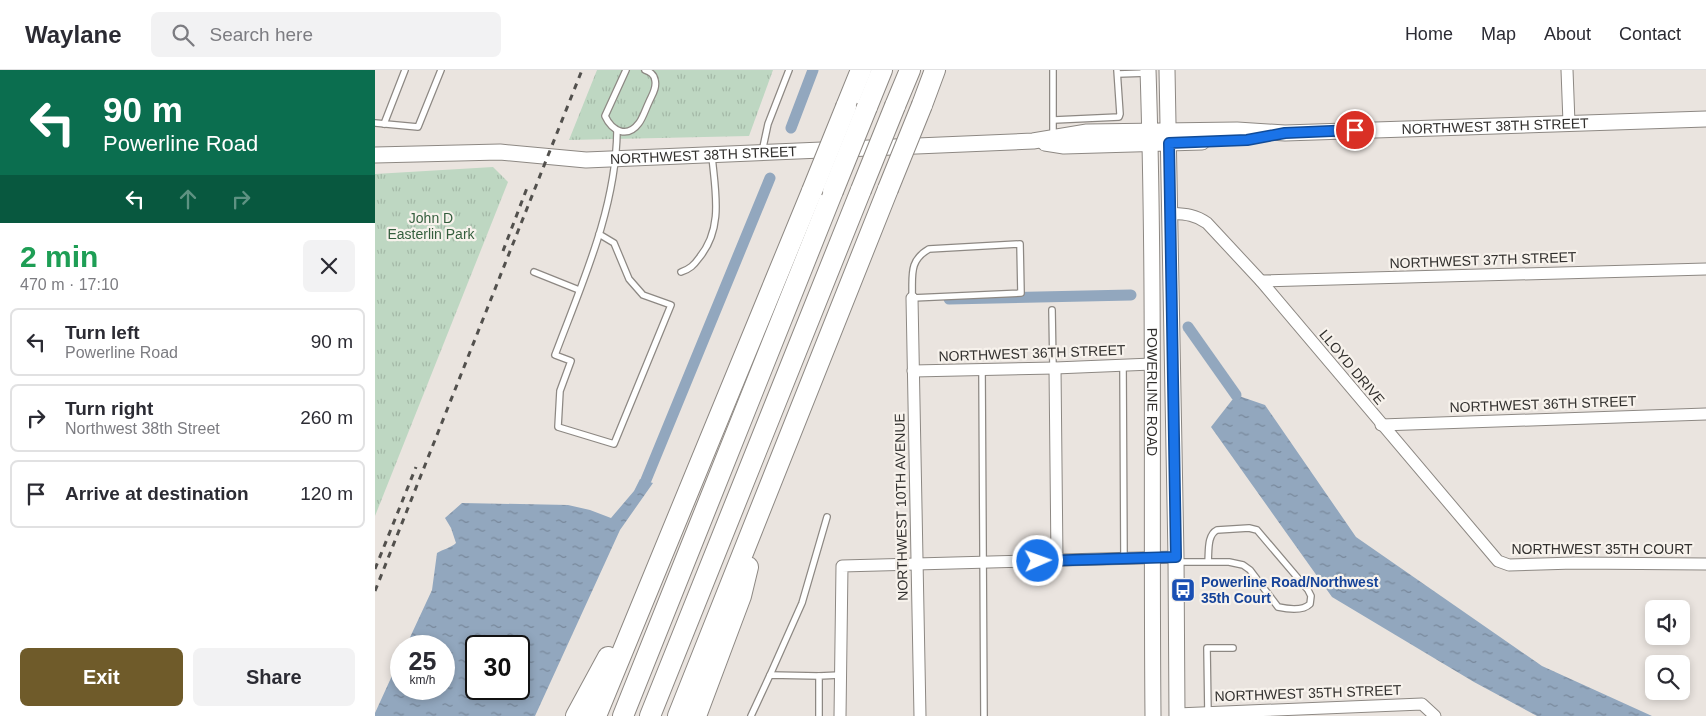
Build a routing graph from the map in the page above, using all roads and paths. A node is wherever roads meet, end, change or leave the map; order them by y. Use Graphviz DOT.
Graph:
graph roads {
  1 [pos="405,70"];
  2 [pos="441,70"];
  3 [pos="626,70"];
  4 [pos="645,70"];
  5 [pos="789,70"];
  6 [pos="861,70"];
  7 [pos="882,70"];
  8 [pos="909,70"];
  9 [pos="935,70"];
  10 [pos="1053,70"];
  11 [pos="1167,70"];
  12 [pos="1567,70"];
  13 [pos="1117,72"];
  14 [pos="1148,72"];
  15 [pos="1706,119"];
  16 [pos="1053,120"];
  17 [pos="375,123"];
  18 [pos="385,124"];
  19 [pos="1569,124"];
  20 [pos="617,131"];
  21 [pos="1053,137"];
  22 [pos="1169,137"];
  23 [pos="1150,138"];
  24 [pos="1033,141"];
  25 [pos="763,152"];
  26 [pos="712,154"];
  27 [pos="375,155"];
  28 [pos="617,158"];
  29 [pos="1169,213"];
  30 [pos="599,234"];
  31 [pos="1706,269"];
  32 [pos="534,272"];
  33 [pos="681,272"];
  34 [pos="1261,281"];
  35 [pos="579,290"];
  36 [pos="912,298"];
  37 [pos="1052,310"];
  38 [pos="1152,364"];
  39 [pos="1123,366"];
  40 [pos="1054,368"];
  41 [pos="982,370"];
  42 [pos="913,372"];
  43 [pos="1706,414"];
  44 [pos="1381,425"];
  45 [pos="827,517"];
  46 [pos="724,529"];
  47 [pos="1151,557"];
  48 [pos="1124,558"];
  49 [pos="1176,559"];
  50 [pos="1057,560"];
  51 [pos="1499,561"];
  52 [pos="1208,562"];
  53 [pos="983,563"];
  54 [pos="1706,564"];
  55 [pos="917,565"];
  56 [pos="652,579"];
  57 [pos="1233,648"];
  58 [pos="770,674"];
  59 [pos="840,675"];
  60 [pos="819,676"];
  61 [pos="686,711"];
  62 [pos="1207,714"];
  63 [pos="1177,715"];
  64 [pos="576,716"];
  65 [pos="596,716"];
  66 [pos="623,716"];
  67 [pos="650,716"];
  68 [pos="751,716"];
  69 [pos="819,716"];
  70 [pos="840,716"];
  71 [pos="920,716"];
  72 [pos="984,716"];
  73 [pos="1153,716"];
  74 [pos="1435,716"];
  1 -- 18 [label="lane"];
  2 -- 18 [label="lane"];
  3 -- 20 [label="lane"];
  4 -- 20 [label="lane"];
  5 -- 25 [label="lane"];
  6 -- 56 [label="highway, bridge"];
  7 -- 66 [label="highway, bridge"];
  8 -- 46 [label="highway, bridge"];
  9 -- 61 [label="highway, bridge"];
  10 -- 16 [label="lane"];
  11 -- 22 [label="street, POWERLINE ROAD"];
  12 -- 19 [label="street"];
  13 -- 14 [label="lane"];
  13 -- 16 [label="lane"];
  14 -- 23 [label="street, POWERLINE ROAD"];
  15 -- 19 [label="street, NORTHWEST 38TH STREET"];
  16 -- 21 [label="lane"];
  17 -- 18 [label="lane"];
  19 -- 22 [label="street, NORTHWEST 38TH STREET"];
  20 -- 28 [label="lane"];
  21 -- 23 [label="street, NORTHWEST 38TH STREET"];
  21 -- 24 [label="street, NORTHWEST 38TH STREET"];
  22 -- 23 [label="street, NORTHWEST 38TH STREET"];
  22 -- 29 [label="street, POWERLINE ROAD"];
  23 -- 24 [label="street, NORTHWEST 38TH STREET"];
  23 -- 38 [label="street, POWERLINE ROAD"];
  24 -- 25 [label="street, NORTHWEST 38TH STREET"];
  25 -- 26 [label="street, NORTHWEST 38TH STREET"];
  26 -- 28 [label="street, NORTHWEST 38TH STREET"];
  26 -- 33 [label="lane"];
  27 -- 28 [label="street, NORTHWEST 38TH STREET"];
  28 -- 30 [label="lane"];
  29 -- 34 [label="street, LLOYD DRIVE"];
  29 -- 49 [label="street, POWERLINE ROAD"];
  30 -- 35 [label="lane"];
  30 -- 35 [label="lane"];
  31 -- 34 [label="street, NORTHWEST 37TH STREET"];
  32 -- 35 [label="lane"];
  34 -- 44 [label="street, LLOYD DRIVE"];
  36 -- 36 [label="lane"];
  36 -- 42 [label="street, NORTHWEST 10TH AVENUE"];
  37 -- 40 [label="lane"];
  38 -- 39 [label="street, NORTHWEST 36TH STREET"];
  38 -- 47 [label="street, POWERLINE ROAD"];
  39 -- 40 [label="street, NORTHWEST 36TH STREET"];
  39 -- 48 [label="lane"];
  40 -- 41 [label="street, NORTHWEST 36TH STREET"];
  40 -- 50 [label="street"];
  41 -- 42 [label="street, NORTHWEST 36TH STREET"];
  41 -- 53 [label="lane"];
  42 -- 55 [label="street, NORTHWEST 10TH AVENUE"];
  43 -- 44 [label="street, NORTHWEST 36TH STREET"];
  44 -- 51 [label="street, LLOYD DRIVE"];
  45 -- 58 [label="lane"];
  46 -- 61 [label="highway"];
  46 -- 67 [label="highway"];
  47 -- 48 [label="street"];
  47 -- 49 [label="street"];
  47 -- 73 [label="street, POWERLINE ROAD"];
  48 -- 50 [label="street"];
  49 -- 52 [label="lane"];
  49 -- 63 [label="street, POWERLINE ROAD"];
  50 -- 53 [label="street"];
  51 -- 54 [label="street, NORTHWEST 35TH COURT"];
  52 -- 52 [label="lane"];
  53 -- 55 [label="street"];
  53 -- 72 [label="lane"];
  55 -- 59 [label="street"];
  55 -- 71 [label="street, NORTHWEST 10TH AVENUE"];
  56 -- 64 [label="highway"];
  56 -- 65 [label="highway"];
  57 -- 62 [label="lane"];
  58 -- 60 [label="lane"];
  58 -- 68 [label="lane"];
  59 -- 60 [label="lane"];
  59 -- 70 [label="street"];
  60 -- 69 [label="lane"];
  62 -- 63 [label="street, NORTHWEST 35TH STREET"];
  62 -- 74 [label="street, NORTHWEST 35TH STREET"];
}
